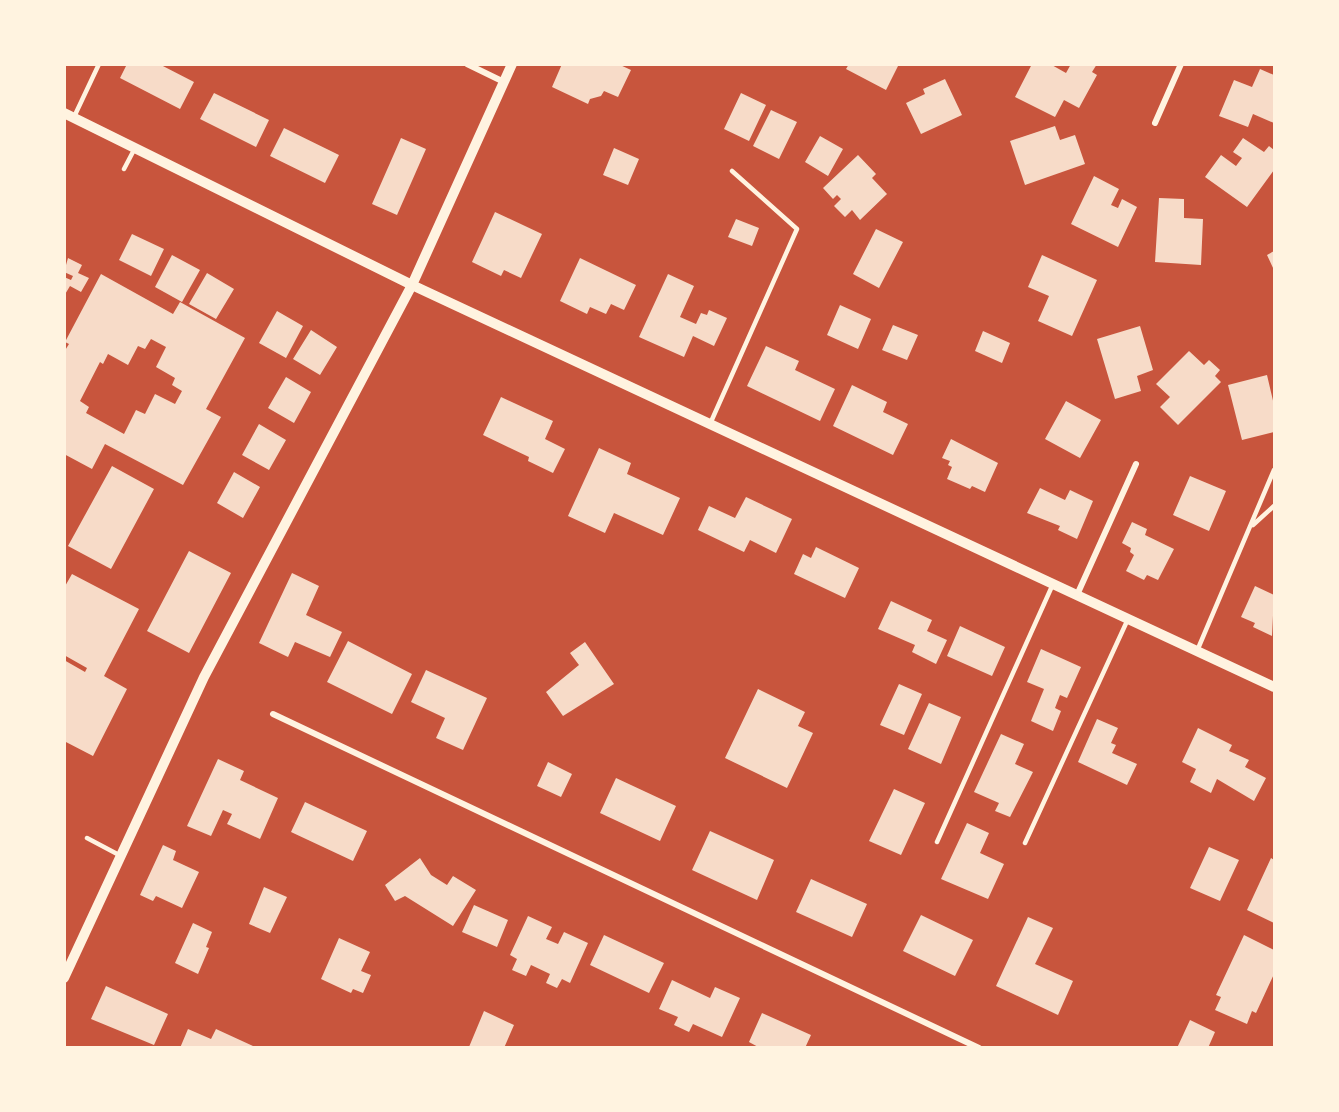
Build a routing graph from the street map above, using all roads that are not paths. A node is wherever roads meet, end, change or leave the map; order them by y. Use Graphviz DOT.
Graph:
graph roads {
  1 [pos="99,64"];
  2 [pos="467,64"];
  3 [pos="512,64"];
  4 [pos="1180,64"];
  5 [pos="504,82"];
  6 [pos="69,115"];
  7 [pos="1155,123"];
  8 [pos="135,148"];
  9 [pos="124,169"];
  10 [pos="732,171"];
  11 [pos="412,285"];
  12 [pos="710,424"];
  13 [pos="1136,464"];
  14 [pos="1275,470"];
  15 [pos="1275,506"];
  16 [pos="1251,527"];
  17 [pos="1053,584"];
  18 [pos="1077,595"];
  19 [pos="1128,619"];
  20 [pos="1197,651"];
  21 [pos="1275,687"];
  22 [pos="273,714"];
  23 [pos="87,838"];
  24 [pos="937,842"];
  25 [pos="1025,843"];
  26 [pos="121,856"];
  27 [pos="64,978"];
  28 [pos="979,1047"];
  1 -- 6 [label="lane"];
  2 -- 5 [label="street"];
  3 -- 5 [label="street"];
  4 -- 7 [label="street"];
  5 -- 11 [label="street"];
  6 -- 8 [label="street"];
  8 -- 9 [label="lane"];
  8 -- 11 [label="street"];
  10 -- 12 [label="lane"];
  11 -- 12 [label="street"];
  11 -- 26 [label="street"];
  12 -- 17 [label="street"];
  13 -- 18 [label="street"];
  14 -- 16 [label="lane"];
  15 -- 16 [label="lane"];
  16 -- 20 [label="lane"];
  17 -- 18 [label="street"];
  17 -- 24 [label="lane"];
  18 -- 19 [label="street"];
  19 -- 20 [label="street"];
  19 -- 25 [label="lane"];
  20 -- 21 [label="street"];
  22 -- 28 [label="street"];
  23 -- 26 [label="lane"];
  26 -- 27 [label="street"];
}
